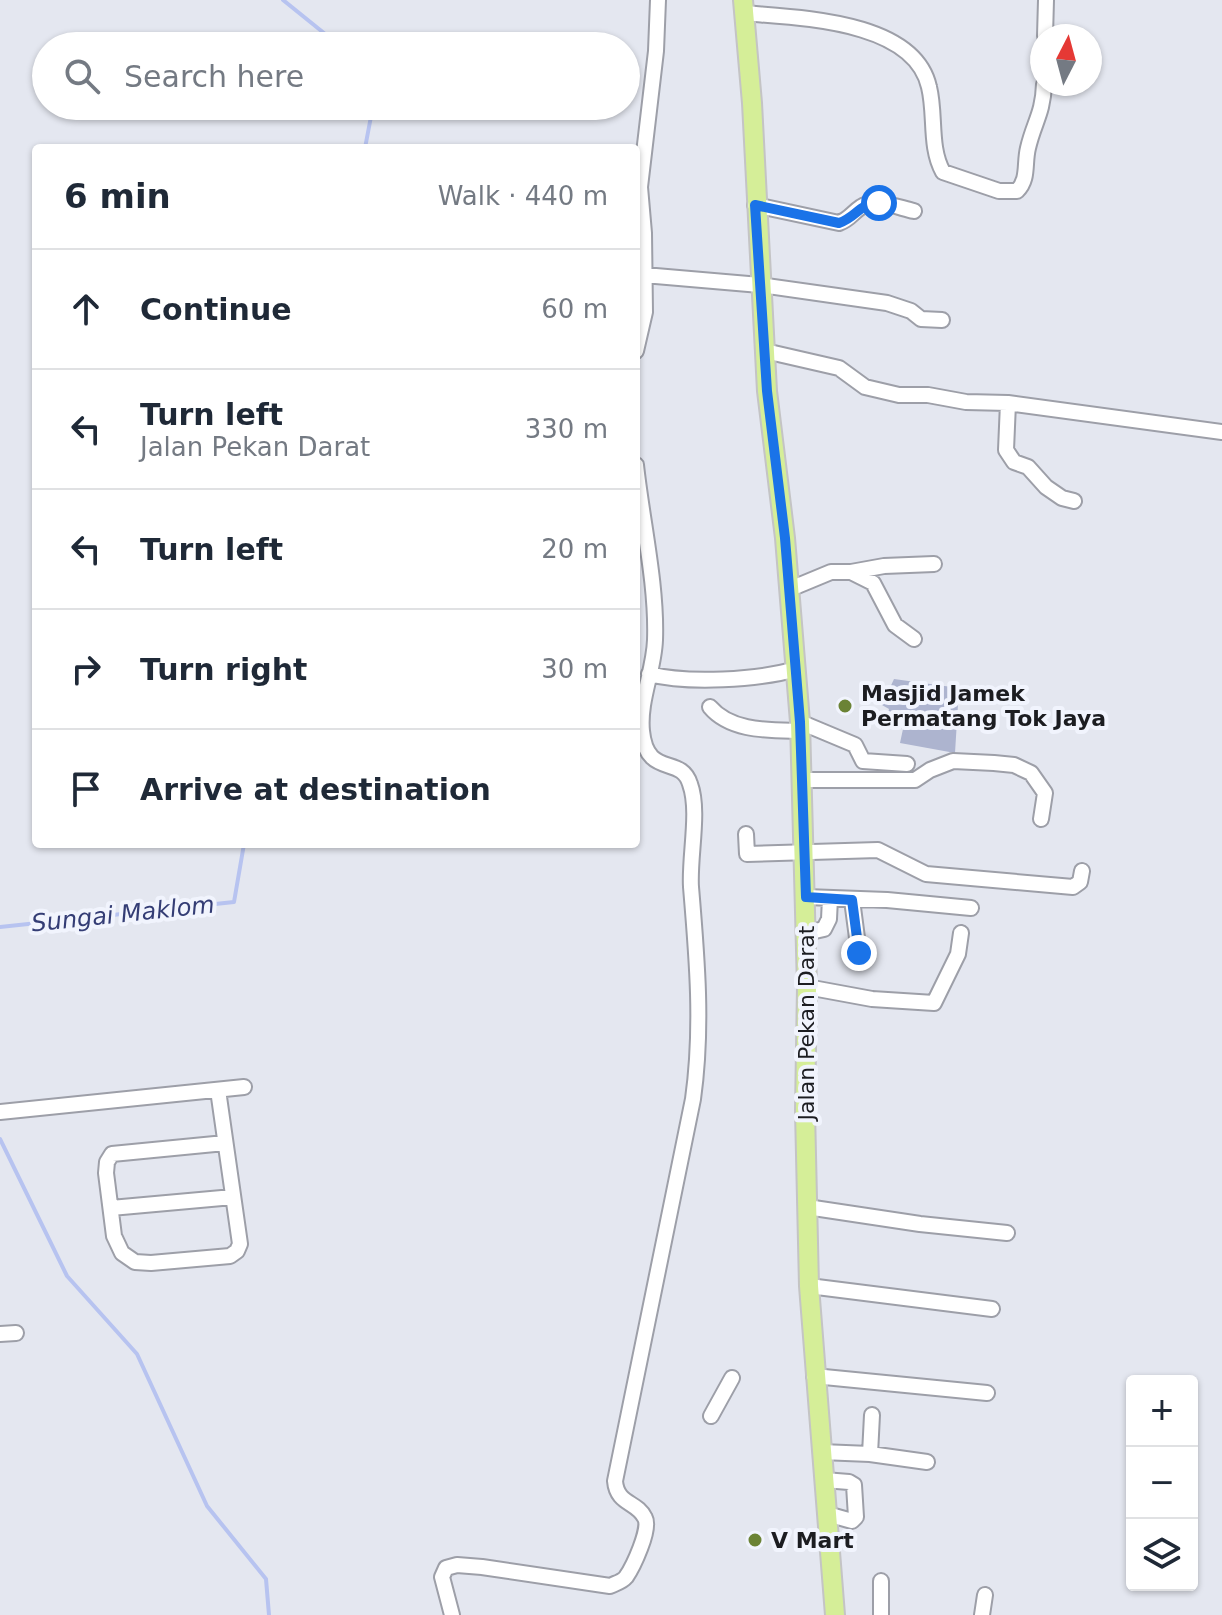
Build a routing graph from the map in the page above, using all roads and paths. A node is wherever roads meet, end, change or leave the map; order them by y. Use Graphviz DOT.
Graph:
graph roads {
  1 [pos="658,0"];
  2 [pos="1046,0"];
  3 [pos="744,7"];
  4 [pos="1045,24"];
  5 [pos="1043,96"];
  6 [pos="755,205"];
  7 [pos="914,211"];
  8 [pos="644,275"];
  9 [pos="760,285"];
  10 [pos="942,320"];
  11 [pos="640,334"];
  12 [pos="765,351"];
  13 [pos="1008,403"];
  14 [pos="1222,432"];
  15 [pos="640,496"];
  16 [pos="1074,501"];
  17 [pos="934,564"];
  18 [pos="851,572"];
  19 [pos="790,589"];
  20 [pos="914,639"];
  21 [pos="796,669"];
  22 [pos="649,674"];
  23 [pos="710,707"];
  24 [pos="800,726"];
  25 [pos="907,764"];
  26 [pos="803,780"];
  27 [pos="1041,819"];
  28 [pos="746,834"];
  29 [pos="804,853"];
  30 [pos="1082,871"];
  31 [pos="806,897"];
  32 [pos="830,898"];
  33 [pos="852,900"];
  34 [pos="971,908"];
  35 [pos="806,933"];
  36 [pos="961,933"];
  37 [pos="859,953"];
  38 [pos="807,987"];
  39 [pos="244,1087"];
  40 [pos="218,1090"];
  41 [pos="5,1112"];
  42 [pos="225,1143"];
  43 [pos="233,1197"];
  44 [pos="807,1207"];
  45 [pos="111,1208"];
  46 [pos="1007,1233"];
  47 [pos="809,1286"];
  48 [pos="992,1309"];
  49 [pos="16,1333"];
  50 [pos="0,1334"];
  51 [pos="814,1376"];
  52 [pos="732,1378"];
  53 [pos="987,1393"];
  54 [pos="872,1415"];
  55 [pos="711,1416"];
  56 [pos="821,1452"];
  57 [pos="870,1454"];
  58 [pos="927,1462"];
  59 [pos="824,1480"];
  60 [pos="827,1514"];
  61 [pos="881,1581"];
  62 [pos="985,1595"];
  63 [pos="452,1615"];
  64 [pos="835,1615"];
  65 [pos="881,1615"];
  66 [pos="982,1615"];
  1 -- 8 [label="street"];
  2 -- 4 [label="street"];
  3 -- 5 [label="street"];
  3 -- 6 [label="main road, Jalan Pekan Darat"];
  6 -- 7 [label="street"];
  6 -- 9 [label="main road, Jalan Pekan Darat"];
  8 -- 9 [label="street"];
  8 -- 11 [label="street"];
  9 -- 10 [label="street"];
  9 -- 12 [label="main road, Jalan Pekan Darat"];
  12 -- 13 [label="street"];
  12 -- 19 [label="main road, Jalan Pekan Darat"];
  13 -- 14 [label="street"];
  13 -- 16 [label="street"];
  15 -- 22 [label="street"];
  17 -- 18 [label="street"];
  18 -- 19 [label="street"];
  18 -- 20 [label="street"];
  19 -- 21 [label="main road, Jalan Pekan Darat"];
  21 -- 22 [label="street"];
  21 -- 24 [label="main road, Jalan Pekan Darat"];
  22 -- 63 [label="street"];
  23 -- 24 [label="street"];
  24 -- 25 [label="street"];
  24 -- 26 [label="main road, Jalan Pekan Darat"];
  26 -- 27 [label="street"];
  26 -- 29 [label="main road, Jalan Pekan Darat"];
  28 -- 29 [label="street"];
  29 -- 30 [label="street"];
  29 -- 31 [label="main road, Jalan Pekan Darat"];
  31 -- 32 [label="street"];
  31 -- 35 [label="main road, Jalan Pekan Darat"];
  32 -- 33 [label="street"];
  32 -- 35 [label="street"];
  33 -- 34 [label="street"];
  33 -- 37 [label="street"];
  35 -- 38 [label="main road, Jalan Pekan Darat"];
  36 -- 38 [label="street"];
  38 -- 44 [label="main road, Jalan Pekan Darat"];
  39 -- 40 [label="street"];
  40 -- 41 [label="street"];
  40 -- 42 [label="street"];
  42 -- 43 [label="street"];
  42 -- 45 [label="street"];
  43 -- 45 [label="street"];
  43 -- 45 [label="street"];
  44 -- 46 [label="street"];
  44 -- 47 [label="main road, Jalan Pekan Darat"];
  47 -- 48 [label="street"];
  47 -- 51 [label="main road, Jalan Pekan Darat"];
  49 -- 50 [label="street"];
  51 -- 53 [label="street"];
  51 -- 56 [label="main road, Jalan Pekan Darat"];
  52 -- 55 [label="street"];
  54 -- 57 [label="street"];
  56 -- 57 [label="street"];
  56 -- 59 [label="main road, Jalan Pekan Darat"];
  57 -- 58 [label="street"];
  59 -- 60 [label="main road, Jalan Pekan Darat"];
  59 -- 60 [label="street"];
  60 -- 64 [label="main road, Jalan Pekan Darat"];
  61 -- 65 [label="street"];
  62 -- 66 [label="street"];
}
